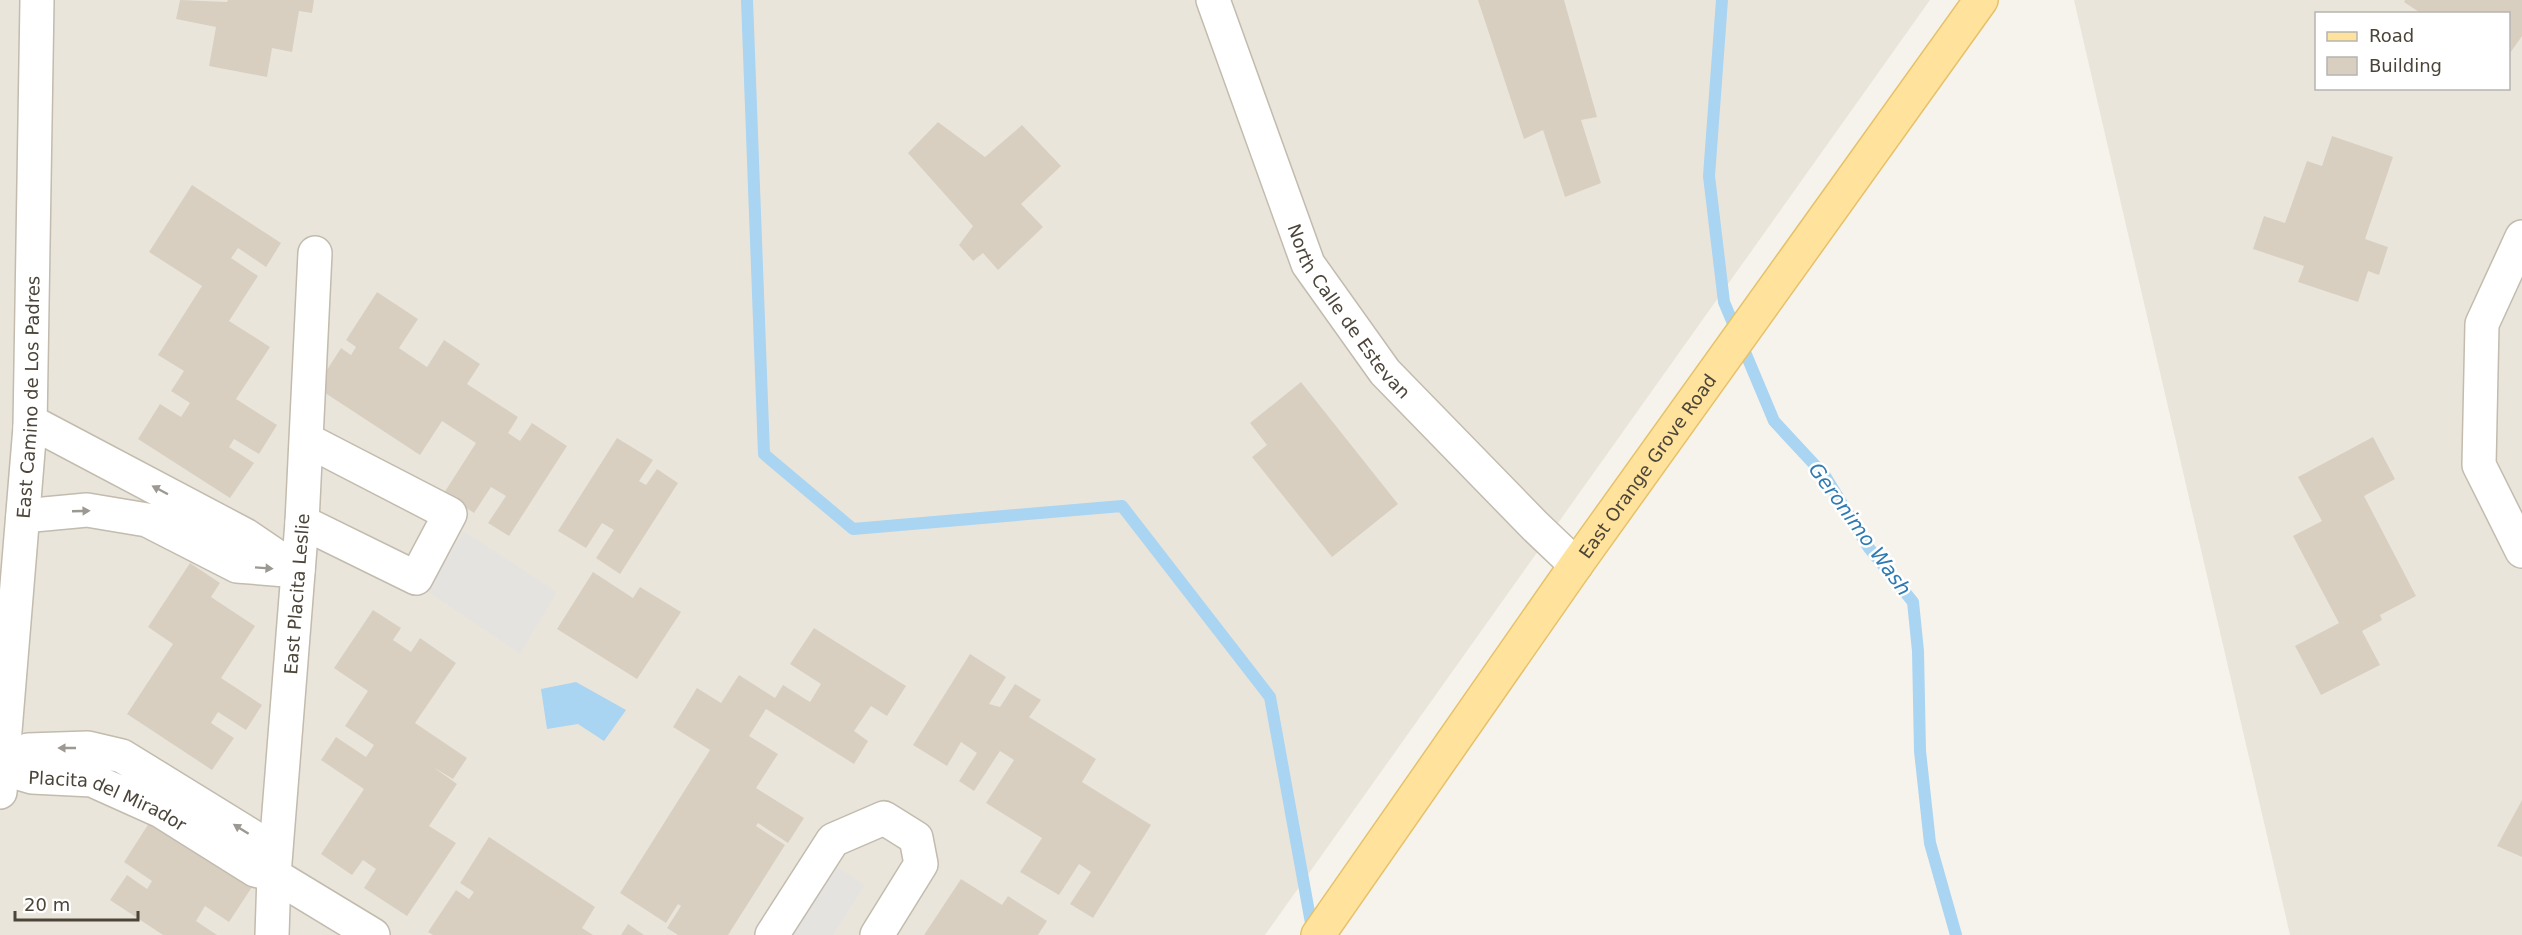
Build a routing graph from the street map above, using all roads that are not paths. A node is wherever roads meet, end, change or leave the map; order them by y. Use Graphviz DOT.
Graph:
graph roads {
  1 [pos="37,0"];
  2 [pos="1213,0"];
  3 [pos="1981,0"];
  4 [pos="2522,237"];
  5 [pos="315,253"];
  6 [pos="30,427"];
  7 [pos="307,440"];
  8 [pos="23,516"];
  9 [pos="302,522"];
  10 [pos="2522,552"];
  11 [pos="1576,565"];
  12 [pos="298,571"];
  13 [pos="1,780"];
  14 [pos="274,875"];
  15 [pos="272,935"];
  16 [pos="373,935"];
  17 [pos="772,935"];
  18 [pos="877,935"];
  19 [pos="1318,935"];
  1 -- 6 [label="street, East Camino de Los Padres"];
  2 -- 11 [label="street, North Calle de Estevan"];
  3 -- 11 [label="main road, East Orange Grove Road"];
  4 -- 10 [label="street"];
  5 -- 7 [label="street, East Placita Leslie"];
  6 -- 8 [label="street, East Camino de Los Padres"];
  12 -- 6 [label="street, one-way"];
  7 -- 9 [label="street, East Placita Leslie"];
  7 -- 9 [label="street"];
  8 -- 12 [label="street, one-way"];
  8 -- 13 [label="street, East Camino de Los Padres"];
  9 -- 12 [label="street, East Placita Leslie"];
  11 -- 19 [label="main road, East Orange Grove Road"];
  12 -- 14 [label="street, East Placita Leslie"];
  13 -- 14 [label="street, Placita del Mirador"];
  14 -- 15 [label="street, East Placita Leslie"];
  14 -- 16 [label="street"];
  17 -- 18 [label="street"];
}
